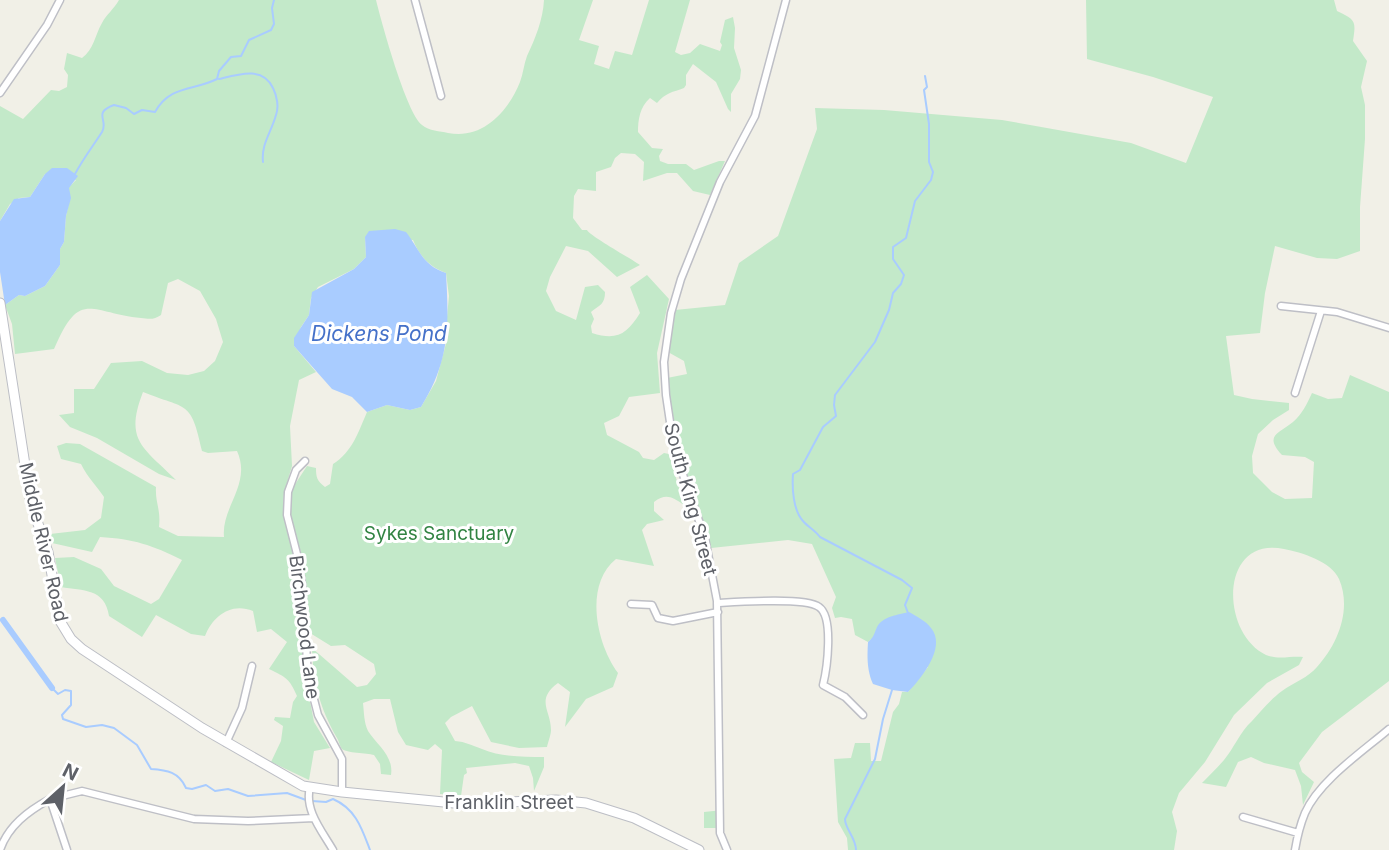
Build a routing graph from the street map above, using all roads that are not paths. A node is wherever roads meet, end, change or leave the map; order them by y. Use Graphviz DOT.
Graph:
graph roads {
  1 [pos="60,0"];
  2 [pos="415,0"];
  3 [pos="786,0"];
  4 [pos="0,93"];
  5 [pos="441,96"];
  6 [pos="0,303"];
  7 [pos="1281,306"];
  8 [pos="1321,311"];
  9 [pos="1389,328"];
  10 [pos="1294,393"];
  11 [pos="305,461"];
  12 [pos="717,603"];
  13 [pos="631,604"];
  14 [pos="718,612"];
  15 [pos="252,666"];
  16 [pos="863,715"];
  17 [pos="1388,734"];
  18 [pos="226,743"];
  19 [pos="309,791"];
  20 [pos="342,792"];
  21 [pos="50,799"];
  22 [pos="1243,817"];
  23 [pos="314,818"];
  24 [pos="1298,833"];
  25 [pos="0,850"];
  26 [pos="67,850"];
  27 [pos="333,850"];
  28 [pos="699,850"];
  29 [pos="727,850"];
  30 [pos="1295,850"];
  1 -- 4 [label="street"];
  2 -- 5 [label="street"];
  3 -- 12 [label="street, South King Street"];
  6 -- 18 [label="main road, Middle River Road"];
  7 -- 8 [label="street"];
  8 -- 9 [label="street"];
  8 -- 10 [label="street"];
  11 -- 20 [label="street, Birchwood Lane"];
  12 -- 14 [label="street, South King Street"];
  12 -- 16 [label="street"];
  13 -- 14 [label="street"];
  14 -- 29 [label="street, South King Street"];
  15 -- 18 [label="street"];
  17 -- 24 [label="street"];
  18 -- 19 [label="main road, Middle River Road"];
  19 -- 20 [label="main road, Franklin Street"];
  19 -- 23 [label="street"];
  20 -- 28 [label="main road, Franklin Street"];
  21 -- 23 [label="street"];
  21 -- 25 [label="street"];
  21 -- 26 [label="street"];
  22 -- 24 [label="street"];
  23 -- 27 [label="street"];
  24 -- 30 [label="street"];
}
